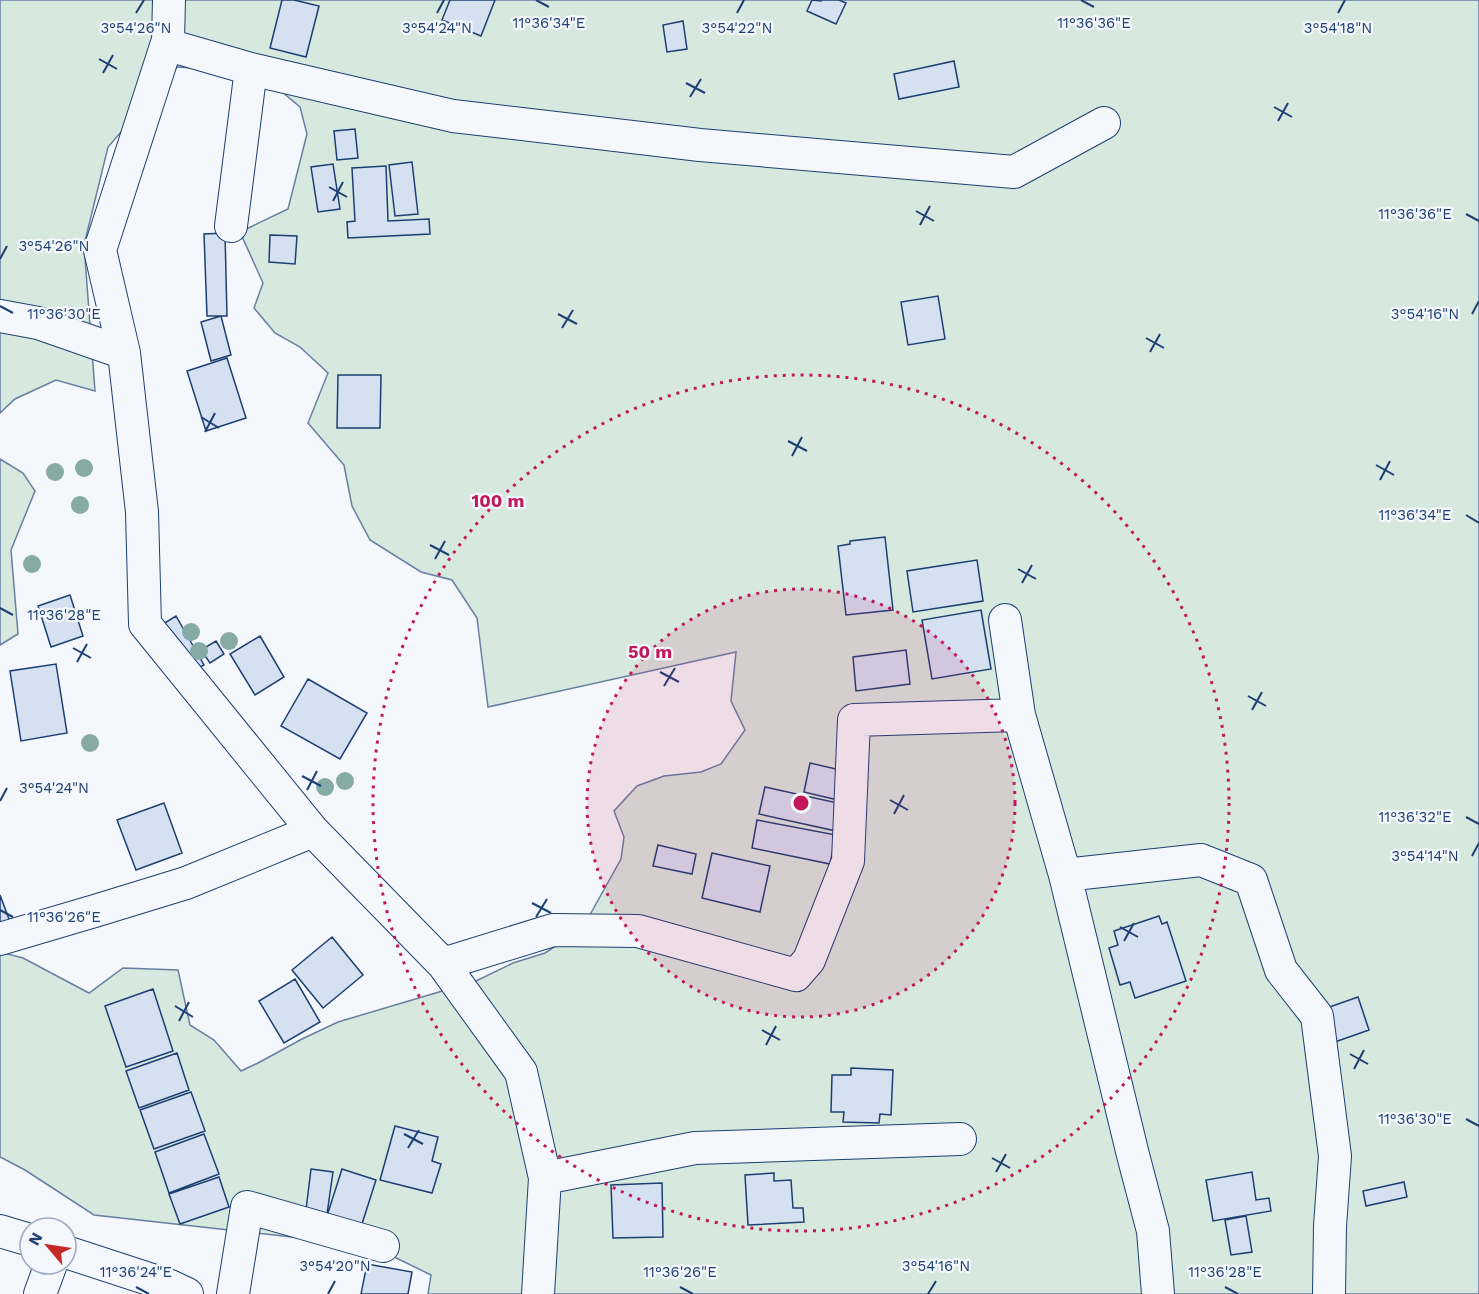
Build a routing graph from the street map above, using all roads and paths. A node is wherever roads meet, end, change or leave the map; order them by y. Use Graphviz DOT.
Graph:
graph roads {
  1 [pos="169,0"];
  2 [pos="168,40"];
  3 [pos="251,69"];
  4 [pos="1104,123"];
  5 [pos="231,226"];
  6 [pos="0,316"];
  7 [pos="124,353"];
  8 [pos="1005,620"];
  9 [pos="1019,715"];
  10 [pos="313,831"];
  11 [pos="1065,875"];
  12 [pos="0,939"];
  13 [pos="443,964"];
  14 [pos="960,1139"];
  15 [pos="545,1178"];
  16 [pos="0,1231"];
  17 [pos="18,1236"];
  18 [pos="383,1246"];
  19 [pos="78,1256"];
  20 [pos="47,1276"];
  21 [pos="40,1294"];
  22 [pos="187,1294"];
  23 [pos="233,1294"];
  24 [pos="538,1294"];
  25 [pos="1158,1294"];
  26 [pos="1329,1294"];
  1 -- 2 [label="street"];
  2 -- 3 [label="street"];
  2 -- 7 [label="street"];
  3 -- 4 [label="street"];
  3 -- 5 [label="street"];
  6 -- 7 [label="street"];
  7 -- 10 [label="street"];
  8 -- 9 [label="street"];
  9 -- 11 [label="street"];
  9 -- 13 [label="street"];
  10 -- 12 [label="street"];
  10 -- 13 [label="street"];
  11 -- 25 [label="street"];
  11 -- 26 [label="street"];
  13 -- 15 [label="street"];
  14 -- 15 [label="street"];
  15 -- 24 [label="street"];
  16 -- 17 [label="street"];
  18 -- 23 [label="street"];
  19 -- 22 [label="street"];
  20 -- 21 [label="street"];
}
